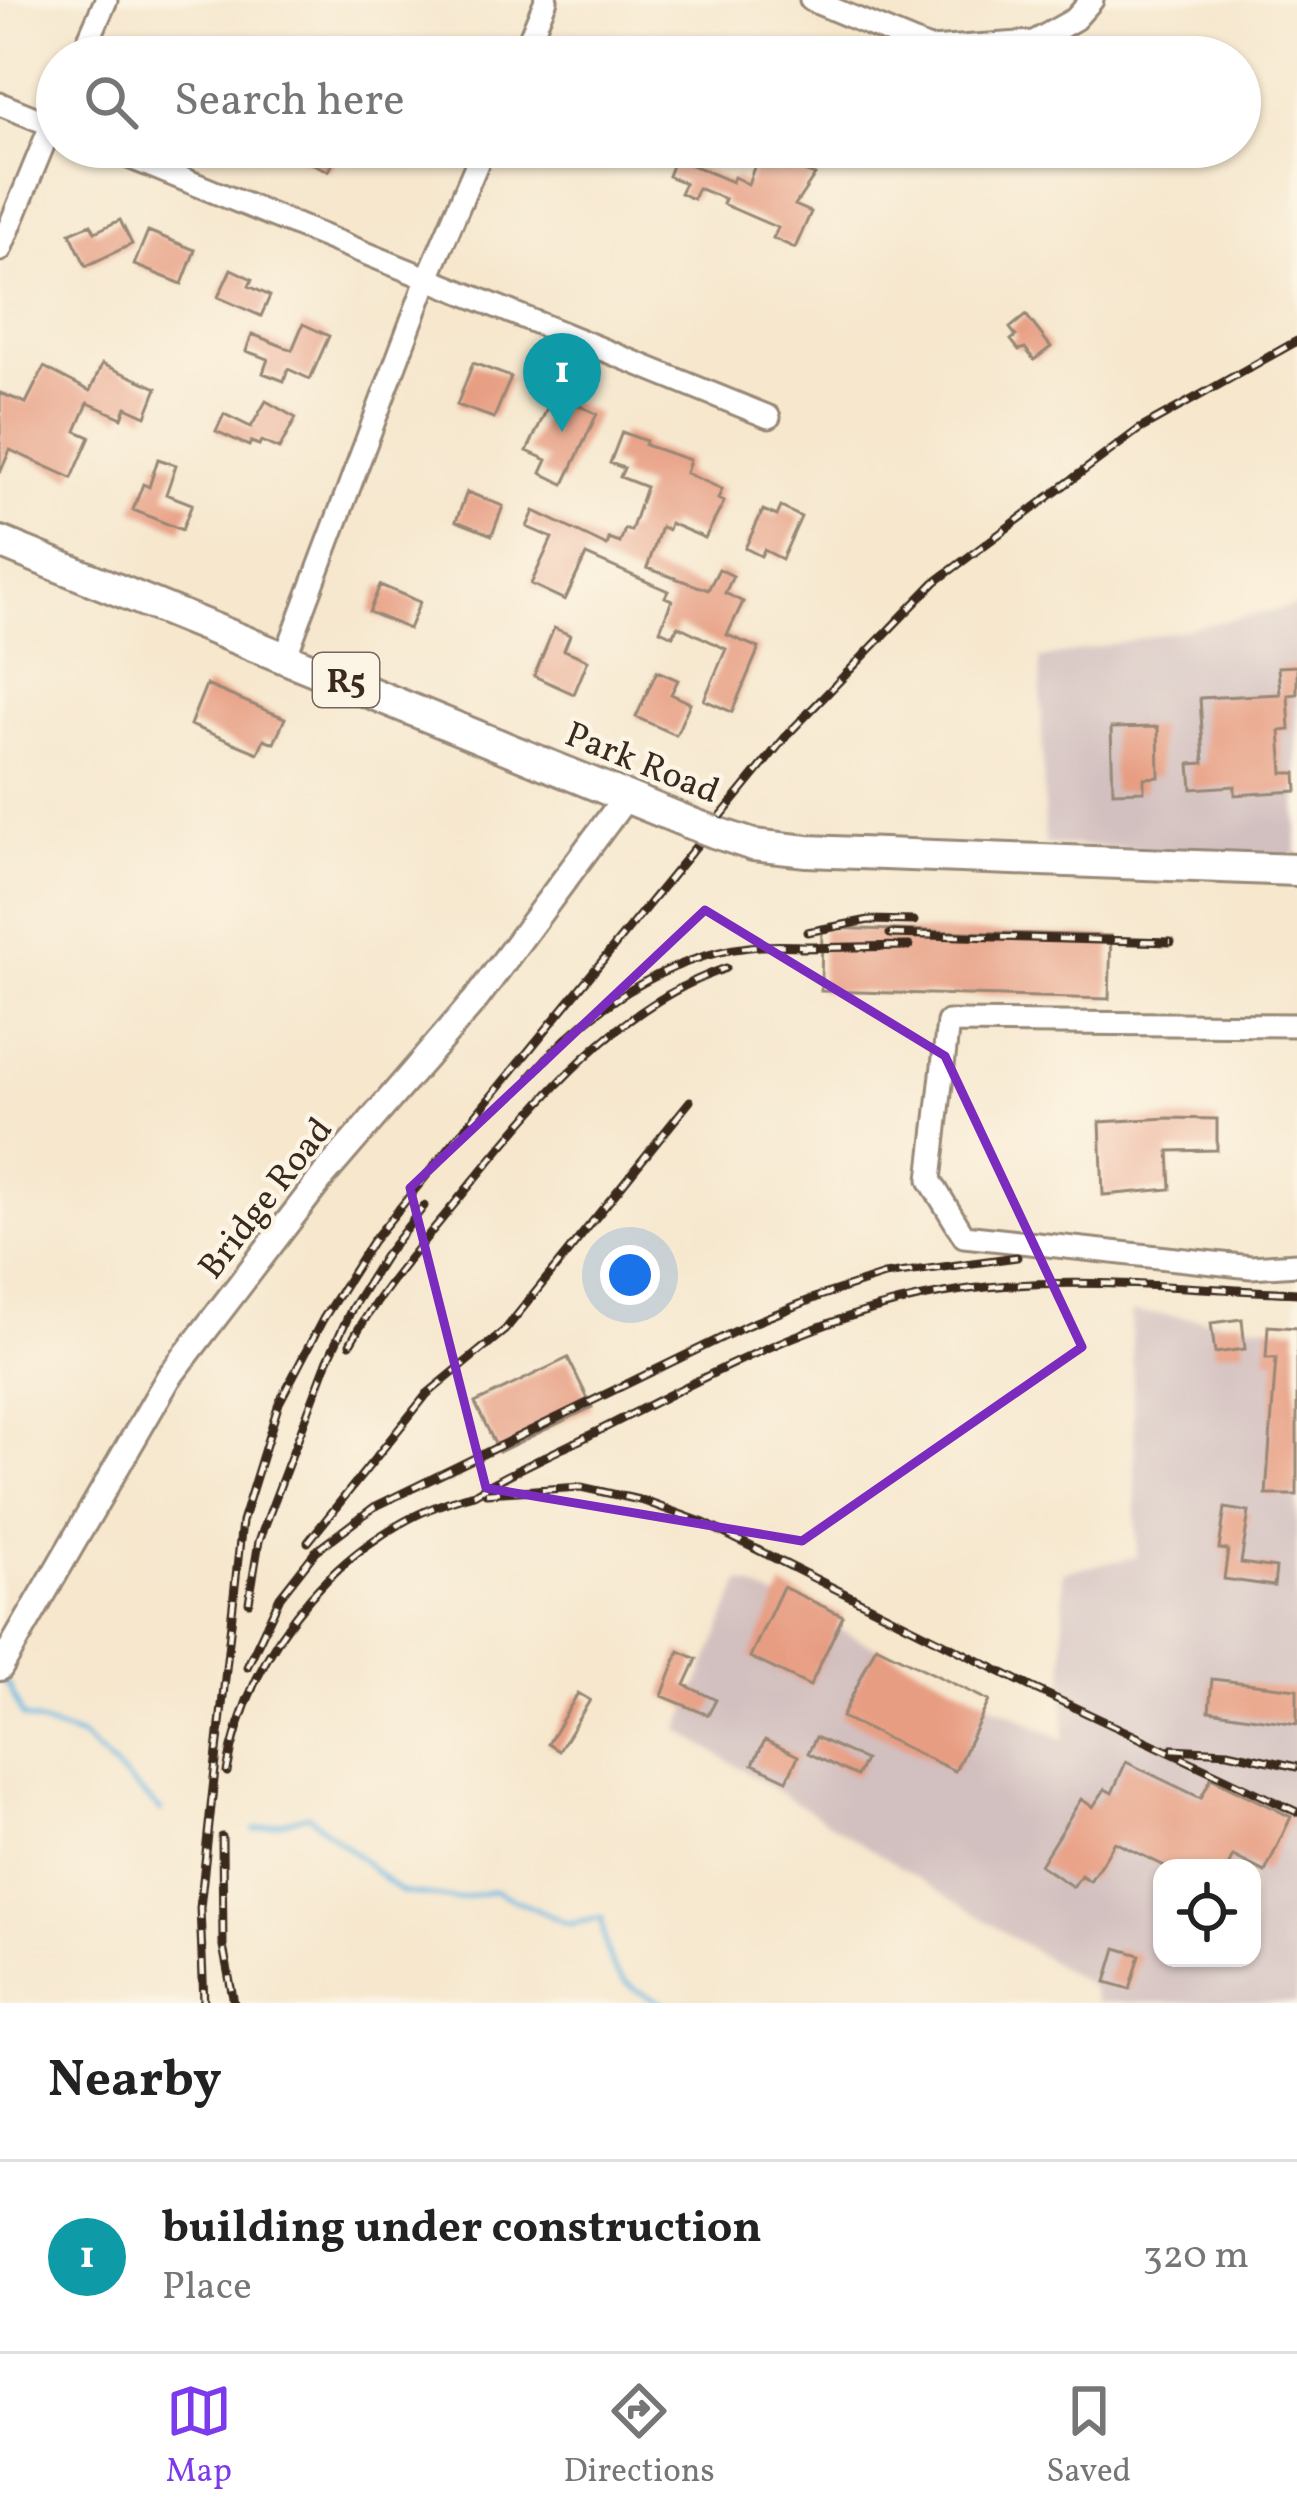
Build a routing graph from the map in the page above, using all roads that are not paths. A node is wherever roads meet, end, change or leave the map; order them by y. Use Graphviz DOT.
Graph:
graph roads {
  1 [pos="106,0"];
  2 [pos="546,0"];
  3 [pos="811,0"];
  4 [pos="1092,0"];
  5 [pos="90,36"];
  6 [pos="531,36"];
  7 [pos="896,36"];
  8 [pos="1045,36"];
  9 [pos="0,104"];
  10 [pos="36,115"];
  11 [pos="36,166"];
  12 [pos="155,168"];
  13 [pos="475,168"];
  14 [pos="0,250"];
  15 [pos="427,280"];
  16 [pos="769,417"];
  17 [pos="0,542"];
  18 [pos="286,655"];
  19 [pos="625,798"];
  20 [pos="1297,870"];
  21 [pos="1297,1024"];
  22 [pos="1297,1264"];
  23 [pos="3,1662"];
  1 -- 5 [label="street"];
  2 -- 6 [label="street"];
  3 -- 7 [label="street"];
  4 -- 8 [label="street"];
  9 -- 10 [label="street"];
  11 -- 14 [label="street"];
  12 -- 15 [label="street"];
  13 -- 15 [label="street"];
  15 -- 16 [label="street"];
  15 -- 18 [label="street"];
  17 -- 18 [label="highway, Park Road / R5"];
  18 -- 19 [label="highway, Park Road / R5"];
  19 -- 20 [label="highway, Park Road / R5"];
  19 -- 23 [label="main road, Bridge Road"];
  21 -- 22 [label="street"];
}
